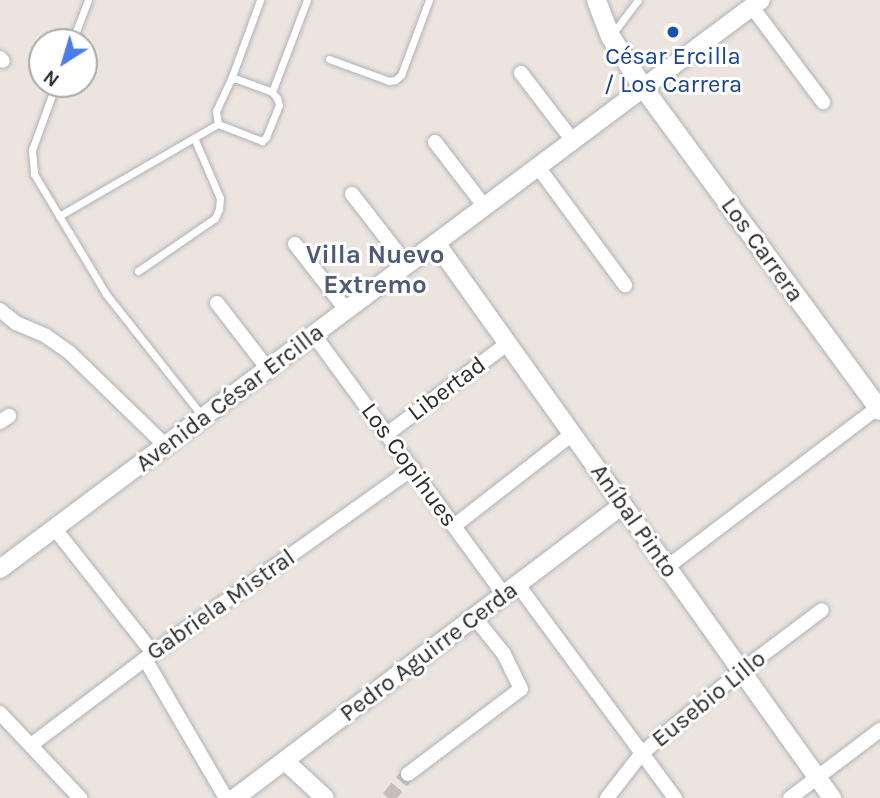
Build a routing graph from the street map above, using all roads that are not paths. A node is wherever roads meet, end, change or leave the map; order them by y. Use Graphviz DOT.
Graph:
graph roads {
  1 [pos="88,0"];
  2 [pos="260,0"];
  3 [pos="307,0"];
  4 [pos="429,0"];
  5 [pos="596,0"];
  6 [pos="638,0"];
  7 [pos="757,3"];
  8 [pos="77,28"];
  9 [pos="610,36"];
  10 [pos="329,59"];
  11 [pos="522,73"];
  12 [pos="231,79"];
  13 [pos="644,89"];
  14 [pos="272,92"];
  15 [pos="51,98"];
  16 [pos="823,102"];
  17 [pos="218,124"];
  18 [pos="194,138"];
  19 [pos="573,141"];
  20 [pos="435,142"];
  21 [pos="538,167"];
  22 [pos="352,194"];
  23 [pos="485,207"];
  24 [pos="59,216"];
  25 [pos="436,243"];
  26 [pos="295,244"];
  27 [pos="407,265"];
  28 [pos="138,271"];
  29 [pos="625,285"];
  30 [pos="217,303"];
  31 [pos="0,310"];
  32 [pos="346,311"];
  33 [pos="314,335"];
  34 [pos="508,343"];
  35 [pos="268,369"];
  36 [pos="879,408"];
  37 [pos="204,418"];
  38 [pos="387,434"];
  39 [pos="572,434"];
  40 [pos="166,446"];
  41 [pos="413,468"];
  42 [pos="623,505"];
  43 [pos="454,526"];
  44 [pos="55,529"];
  45 [pos="667,567"];
  46 [pos="0,569"];
  47 [pos="511,590"];
  48 [pos="822,610"];
  49 [pos="475,618"];
  50 [pos="149,656"];
  51 [pos="741,671"];
  52 [pos="0,713"];
  53 [pos="12,726"];
  54 [pos="880,730"];
  55 [pos="0,735"];
  56 [pos="31,745"];
  57 [pos="642,753"];
  58 [pos="285,761"];
  59 [pos="408,774"];
  60 [pos="817,778"];
  61 [pos="80,798"];
  62 [pos="226,798"];
  63 [pos="235,798"];
  64 [pos="325,798"];
  65 [pos="607,798"];
  66 [pos="675,798"];
  67 [pos="790,798"];
  68 [pos="832,798"];
  1 -- 8 [label="lane"];
  2 -- 12 [label="lane"];
  3 -- 14 [label="lane"];
  4 -- 10 [label="lane"];
  5 -- 9 [label="main road, Los Carrera"];
  6 -- 9 [label="lane"];
  7 -- 13 [label="street, Avenida César Ercilla"];
  7 -- 16 [label="street"];
  9 -- 13 [label="main road, Los Carrera"];
  11 -- 19 [label="street"];
  12 -- 14 [label="lane"];
  12 -- 17 [label="lane"];
  13 -- 19 [label="street, Avenida César Ercilla"];
  13 -- 36 [label="main road, Los Carrera"];
  14 -- 17 [label="lane"];
  15 -- 24 [label="lane"];
  17 -- 18 [label="lane"];
  18 -- 24 [label="lane"];
  18 -- 28 [label="lane"];
  19 -- 21 [label="street, Avenida César Ercilla"];
  20 -- 23 [label="street"];
  21 -- 23 [label="street, Avenida César Ercilla"];
  21 -- 29 [label="street"];
  22 -- 27 [label="street"];
  23 -- 25 [label="street, Avenida César Ercilla"];
  24 -- 37 [label="lane"];
  25 -- 27 [label="street, Avenida César Ercilla"];
  25 -- 34 [label="street, Aníbal Pinto"];
  26 -- 32 [label="street"];
  27 -- 32 [label="street, Avenida César Ercilla"];
  30 -- 35 [label="street"];
  31 -- 40 [label="street"];
  32 -- 33 [label="street, Avenida César Ercilla"];
  33 -- 35 [label="street, Avenida César Ercilla"];
  33 -- 38 [label="street, Los Copihues"];
  34 -- 38 [label="street, Libertad"];
  34 -- 39 [label="street, Aníbal Pinto"];
  35 -- 37 [label="street, Avenida César Ercilla"];
  36 -- 45 [label="street"];
  37 -- 40 [label="street, Avenida César Ercilla"];
  38 -- 41 [label="street, Los Copihues"];
  39 -- 42 [label="street, Aníbal Pinto"];
  39 -- 43 [label="street"];
  40 -- 44 [label="street, Avenida César Ercilla"];
  41 -- 43 [label="street, Los Copihues"];
  41 -- 50 [label="street, Gabriela Mistral"];
  42 -- 45 [label="street, Aníbal Pinto"];
  42 -- 47 [label="street, Pedro Aguirre Cerda"];
  43 -- 47 [label="street, Los Copihues"];
  44 -- 46 [label="street, Avenida César Ercilla"];
  44 -- 50 [label="street"];
  45 -- 51 [label="street, Aníbal Pinto"];
  47 -- 49 [label="street, Pedro Aguirre Cerda"];
  47 -- 57 [label="street, Los Copihues"];
  48 -- 51 [label="street, Eusebio Lillo"];
  49 -- 58 [label="street, Pedro Aguirre Cerda"];
  49 -- 59 [label="street"];
  50 -- 56 [label="street, Gabriela Mistral"];
  50 -- 62 [label="street"];
  51 -- 57 [label="street, Eusebio Lillo"];
  51 -- 60 [label="street, Aníbal Pinto"];
  52 -- 53 [label="street"];
  53 -- 55 [label="street"];
  53 -- 56 [label="street"];
  54 -- 60 [label="street"];
  56 -- 61 [label="street"];
  57 -- 65 [label="street, Eusebio Lillo"];
  57 -- 66 [label="street, Los Copihues"];
  58 -- 63 [label="street, Pedro Aguirre Cerda"];
  58 -- 64 [label="street"];
  60 -- 67 [label="street"];
  60 -- 68 [label="street, Aníbal Pinto"];
}
